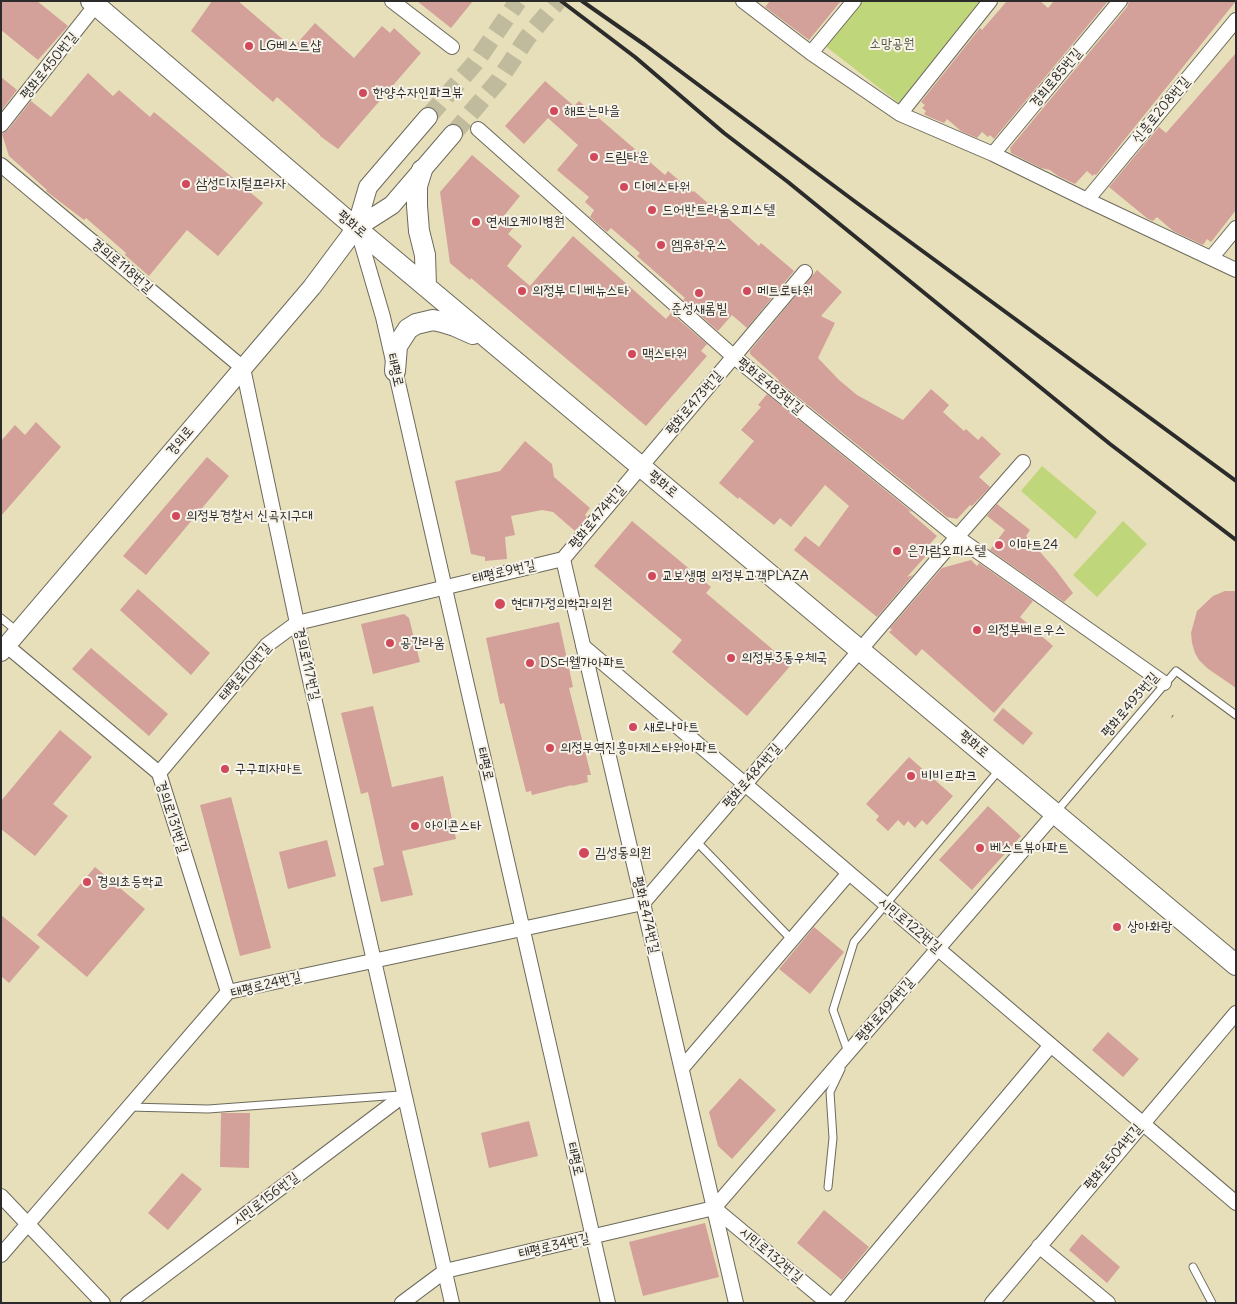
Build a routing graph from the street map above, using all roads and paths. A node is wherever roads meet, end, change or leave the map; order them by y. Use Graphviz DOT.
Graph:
graph roads {
  1 [pos="392,1"];
  2 [pos="743,1"];
  3 [pos="854,1"];
  4 [pos="990,1"];
  5 [pos="1120,1"];
  6 [pos="95,3"];
  7 [pos="1236,20"];
  8 [pos="452,47"];
  9 [pos="811,52"];
  10 [pos="900,114"];
  11 [pos="428,117"];
  12 [pos="1,125"];
  13 [pos="478,129"];
  14 [pos="453,134"];
  15 [pos="993,154"];
  16 [pos="1,165"];
  17 [pos="422,170"];
  18 [pos="1087,200"];
  19 [pos="356,228"];
  20 [pos="1236,228"];
  21 [pos="1212,257"];
  22 [pos="1236,270"];
  23 [pos="805,272"];
  24 [pos="426,286"];
  25 [pos="501,349"];
  26 [pos="733,356"];
  27 [pos="243,368"];
  28 [pos="395,371"];
  29 [pos="1023,462"];
  30 [pos="641,465"];
  31 [pos="957,537"];
  32 [pos="563,559"];
  33 [pos="444,586"];
  34 [pos="1,618"];
  35 [pos="297,623"];
  36 [pos="9,644"];
  37 [pos="583,646"];
  38 [pos="860,649"];
  39 [pos="1164,683"];
  40 [pos="1236,716"];
  41 [pos="1001,767"];
  42 [pos="159,773"];
  43 [pos="745,784"];
  44 [pos="1056,812"];
  45 [pos="696,841"];
  46 [pos="849,873"];
  47 [pos="643,903"];
  48 [pos="886,904"];
  49 [pos="523,929"];
  50 [pos="792,940"];
  51 [pos="938,949"];
  52 [pos="374,960"];
  53 [pos="1236,964"];
  54 [pos="228,992"];
  55 [pos="1236,1013"];
  56 [pos="1051,1045"];
  57 [pos="849,1052"];
  58 [pos="682,1068"];
  59 [pos="404,1095"];
  60 [pos="128,1107"];
  61 [pos="1142,1123"];
  62 [pos="828,1187"];
  63 [pos="1,1196"];
  64 [pos="1236,1203"];
  65 [pos="714,1208"];
  66 [pos="28,1223"];
  67 [pos="593,1237"];
  68 [pos="1039,1246"];
  69 [pos="1,1255"];
  70 [pos="1192,1267"];
  71 [pos="445,1271"];
  72 [pos="104,1303"];
  73 [pos="128,1303"];
  74 [pos="402,1303"];
  75 [pos="452,1303"];
  76 [pos="608,1303"];
  77 [pos="736,1303"];
  78 [pos="828,1303"];
  79 [pos="834,1303"];
  80 [pos="992,1303"];
  81 [pos="1108,1303"];
  82 [pos="1212,1303"];
  1 -- 8 [label="street"];
  2 -- 9 [label="street"];
  3 -- 9 [label="street"];
  4 -- 10 [label="street"];
  5 -- 15 [label="street, 경희로85번길"];
  6 -- 12 [label="street, 평화로450번길"];
  6 -- 19 [label="main road, 평화로"];
  7 -- 18 [label="street, 신흥로208번길"];
  9 -- 10 [label="street"];
  10 -- 15 [label="street"];
  11 -- 19 [label="street, 경의로"];
  13 -- 26 [label="street, 평화로483번길"];
  14 -- 17 [label="street, 경의로"];
  15 -- 18 [label="street"];
  16 -- 27 [label="street, 경의로118번길"];
  17 -- 19 [label="street, 경의로"];
  17 -- 24 [label="main road"];
  18 -- 21 [label="street"];
  19 -- 24 [label="main road, 평화로"];
  19 -- 27 [label="street, 경의로"];
  19 -- 28 [label="street, 태평로"];
  20 -- 21 [label="street"];
  21 -- 22 [label="street"];
  23 -- 26 [label="street, 평화로473번길"];
  24 -- 25 [label="main road, 평화로"];
  25 -- 28 [label="main road"];
  25 -- 30 [label="main road, 평화로"];
  26 -- 30 [label="street, 평화로473번길"];
  26 -- 31 [label="street, 평화로483번길"];
  27 -- 35 [label="street, 경의로117번길"];
  27 -- 36 [label="street, 경의로"];
  28 -- 33 [label="street, 태평로"];
  29 -- 31 [label="street"];
  30 -- 32 [label="street, 평화로474번길"];
  30 -- 38 [label="main road, 평화로"];
  31 -- 38 [label="street"];
  31 -- 39 [label="street, 평화로483번길"];
  32 -- 33 [label="street, 태평로9번길"];
  32 -- 37 [label="street, 평화로474번길"];
  33 -- 35 [label="street, 태평로10번길"];
  33 -- 49 [label="street, 태평로"];
  34 -- 36 [label="lane"];
  35 -- 42 [label="street, 태평로10번길"];
  35 -- 52 [label="street, 경의로117번길"];
  36 -- 42 [label="street, 경의로131번길"];
  37 -- 43 [label="street, 시민로122번길"];
  37 -- 47 [label="street, 평화로474번길"];
  38 -- 41 [label="main road, 평화로"];
  38 -- 43 [label="street, 평화로484번길"];
  39 -- 40 [label="lane, 평화로493번길"];
  39 -- 44 [label="lane, 평화로493번길"];
  41 -- 44 [label="main road, 평화로"];
  41 -- 48 [label="lane"];
  42 -- 54 [label="street, 경의로131번길"];
  43 -- 45 [label="street, 평화로484번길"];
  43 -- 46 [label="street, 시민로122번길"];
  44 -- 51 [label="street, 평화로494번길"];
  44 -- 53 [label="main road, 평화로"];
  45 -- 47 [label="street, 평화로484번길"];
  45 -- 50 [label="lane"];
  46 -- 48 [label="street, 시민로122번길"];
  46 -- 50 [label="street"];
  47 -- 49 [label="street, 태평로24번길"];
  47 -- 58 [label="street, 평화로474번길"];
  48 -- 51 [label="street, 시민로122번길"];
  48 -- 57 [label="lane"];
  49 -- 52 [label="street, 태평로24번길"];
  49 -- 67 [label="street, 태평로"];
  50 -- 58 [label="street"];
  51 -- 56 [label="street, 시민로122번길"];
  51 -- 57 [label="street, 평화로494번길"];
  52 -- 54 [label="street, 태평로24번길"];
  52 -- 59 [label="street"];
  54 -- 60 [label="street, 태평로24번길"];
  55 -- 61 [label="street, 평화로504번길"];
  56 -- 61 [label="street, 시민로122번길"];
  56 -- 79 [label="street"];
  57 -- 62 [label="lane"];
  57 -- 65 [label="street, 평화로494번길"];
  58 -- 65 [label="street, 평화로474번길"];
  59 -- 60 [label="lane"];
  59 -- 71 [label="street"];
  59 -- 73 [label="street, 시민로156번길"];
  60 -- 66 [label="street, 태평로24번길"];
  61 -- 64 [label="street, 시민로122번길"];
  61 -- 68 [label="street, 평화로504번길"];
  63 -- 66 [label="street"];
  65 -- 67 [label="street, 태평로34번길"];
  65 -- 77 [label="street, 평화로474번길"];
  65 -- 78 [label="street, 시민로132번길"];
  66 -- 69 [label="street, 태평로24번길"];
  66 -- 72 [label="street"];
  67 -- 71 [label="street, 태평로34번길"];
  67 -- 76 [label="street, 태평로"];
  68 -- 80 [label="street, 평화로504번길"];
  68 -- 81 [label="street"];
  70 -- 82 [label="lane"];
  71 -- 74 [label="street, 태평로34번길"];
  71 -- 75 [label="street"];
}
